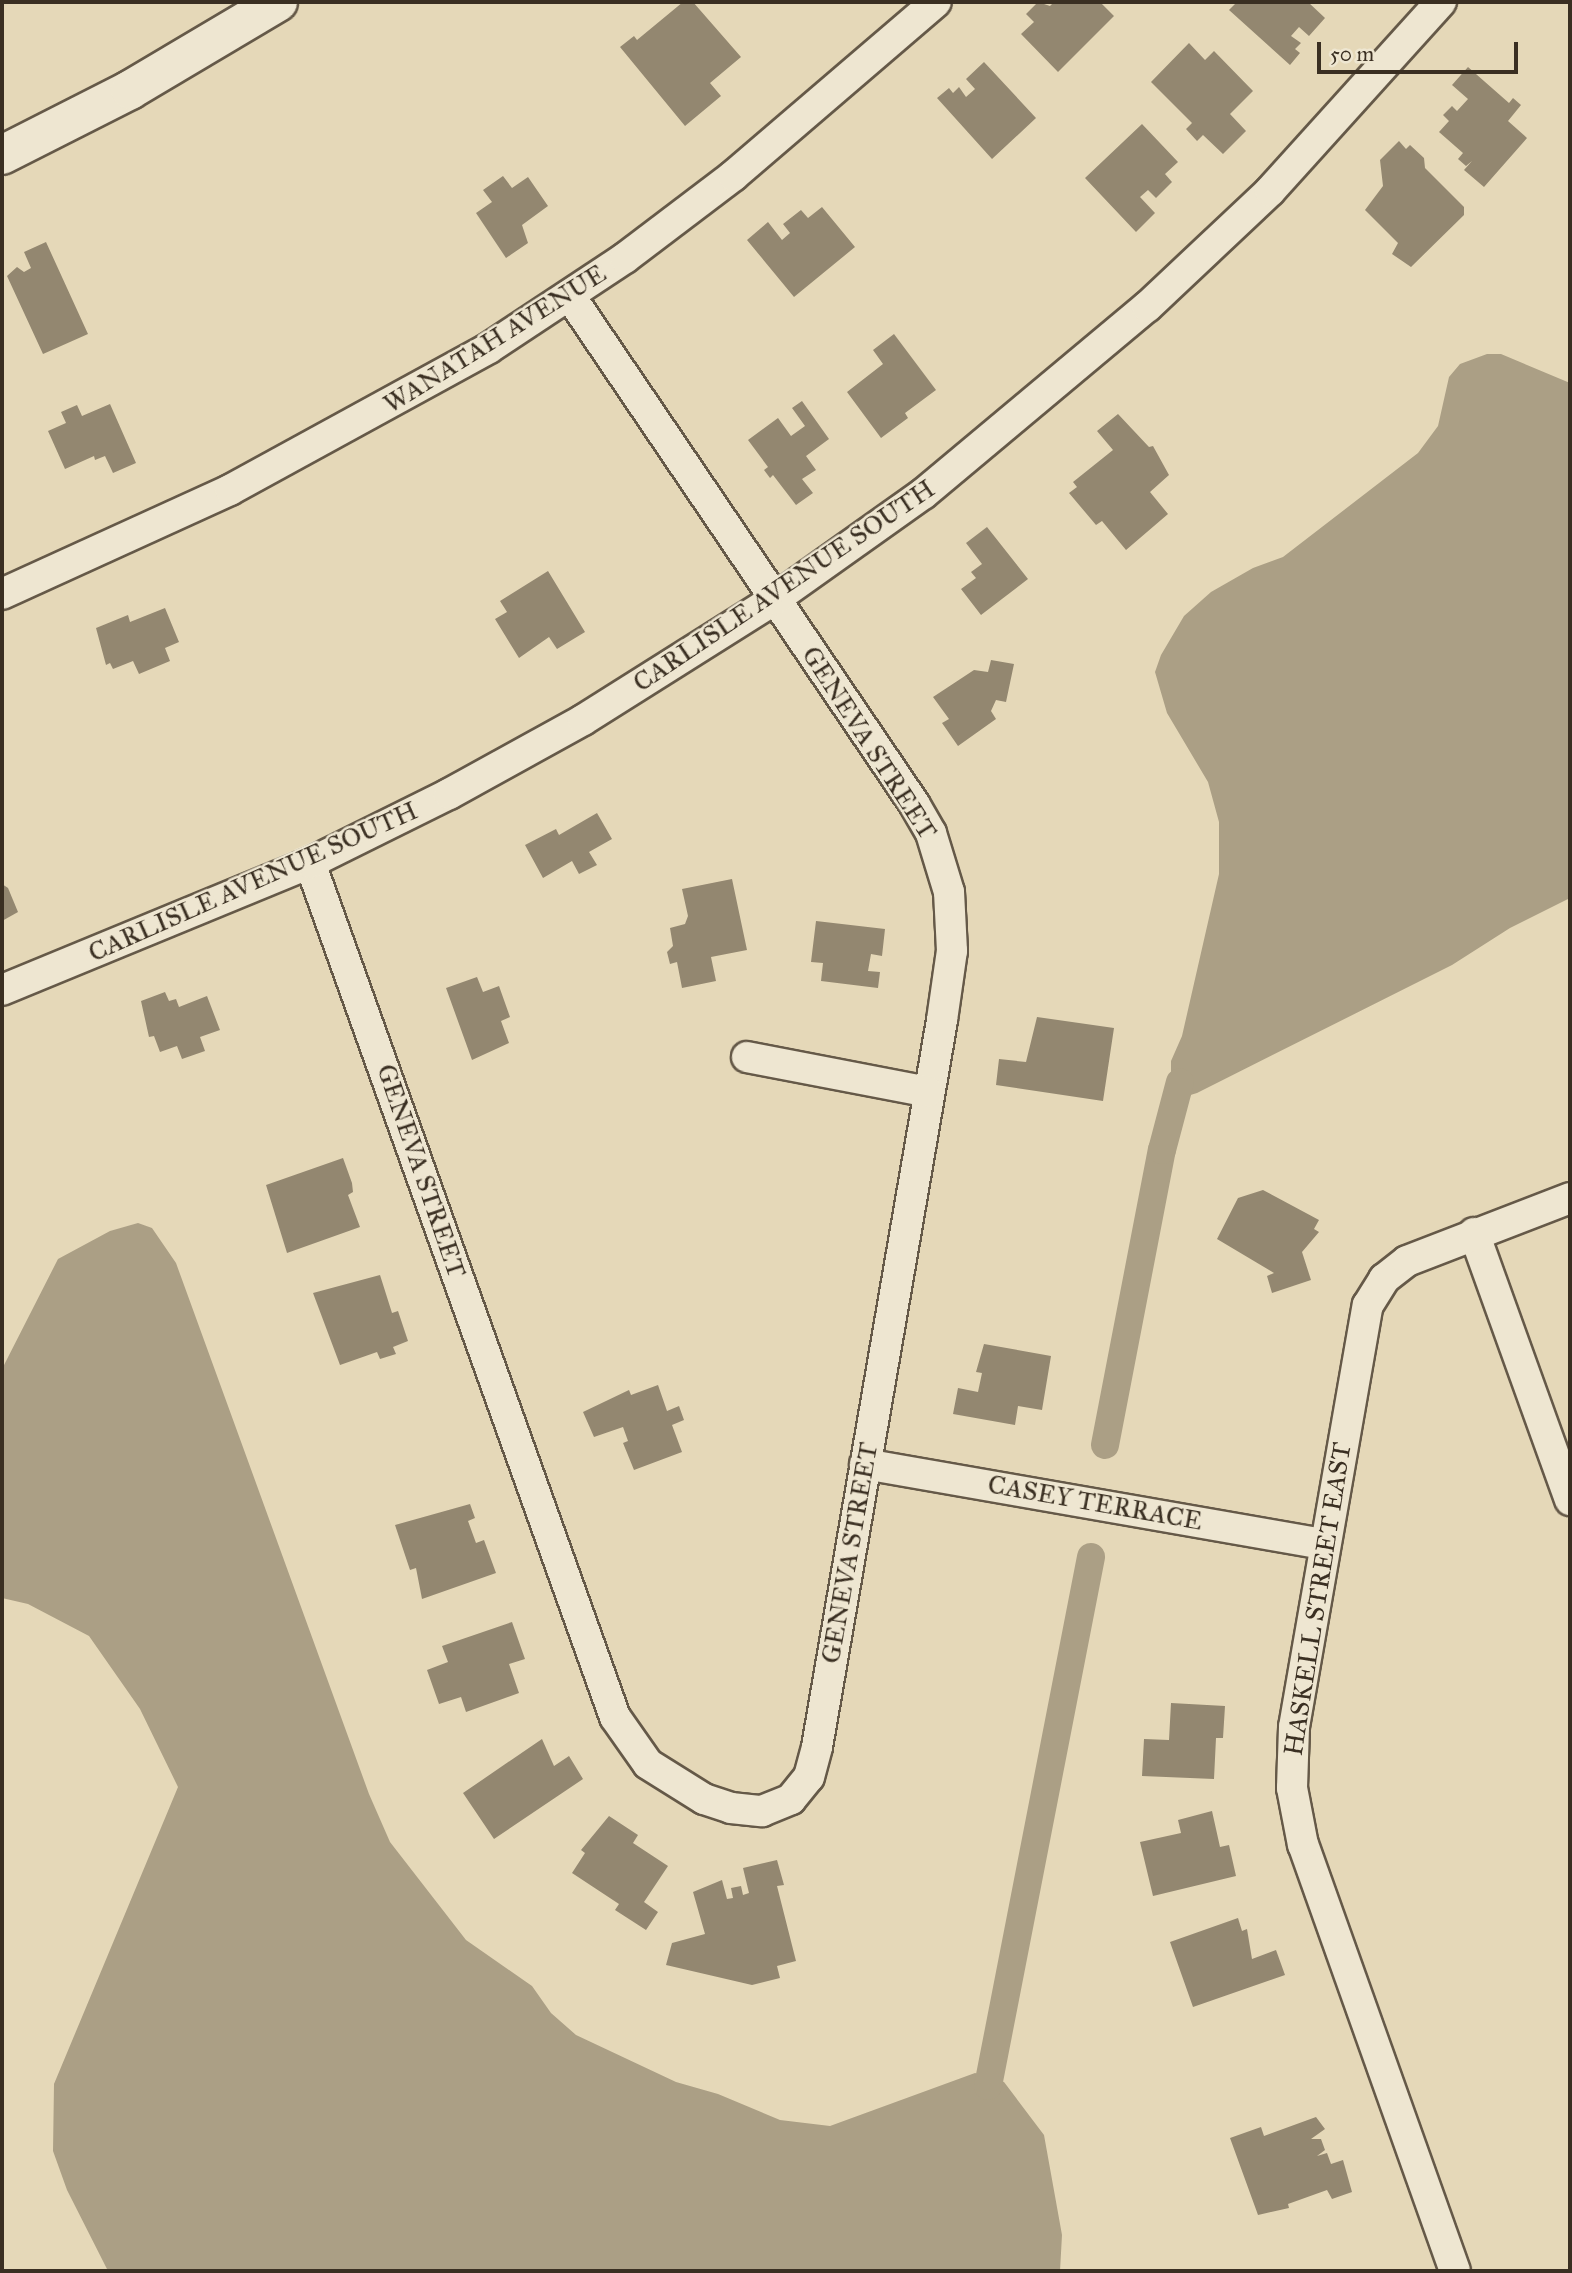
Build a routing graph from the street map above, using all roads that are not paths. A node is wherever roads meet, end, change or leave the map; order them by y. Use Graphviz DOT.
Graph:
graph roads {
  1 [pos="278,2"];
  2 [pos="936,2"];
  3 [pos="1441,2"];
  4 [pos="2,155"];
  5 [pos="570,296"];
  6 [pos="2,594"];
  7 [pos="775,599"];
  8 [pos="310,863"];
  9 [pos="2,990"];
  10 [pos="747,1057"];
  11 [pos="928,1092"];
  12 [pos="1570,1198"];
  13 [pos="1474,1233"];
  14 [pos="864,1464"];
  15 [pos="1570,1500"];
  16 [pos="1324,1544"];
  17 [pos="1455,2271"];
  1 -- 4 [label="street"];
  2 -- 5 [label="street, WANATAH AVENUE"];
  3 -- 7 [label="street, CARLISLE AVENUE SOUTH"];
  5 -- 6 [label="street, WANATAH AVENUE"];
  5 -- 7 [label="street, GENEVA STREET"];
  7 -- 8 [label="street, CARLISLE AVENUE SOUTH"];
  7 -- 11 [label="street, GENEVA STREET"];
  8 -- 9 [label="street, CARLISLE AVENUE SOUTH"];
  8 -- 14 [label="street, GENEVA STREET"];
  10 -- 11 [label="street"];
  11 -- 14 [label="street, GENEVA STREET"];
  12 -- 13 [label="street, HASKELL STREET EAST"];
  13 -- 15 [label="street"];
  13 -- 16 [label="street, HASKELL STREET EAST"];
  14 -- 16 [label="street, CASEY TERRACE"];
  16 -- 17 [label="street, HASKELL STREET EAST"];
}
